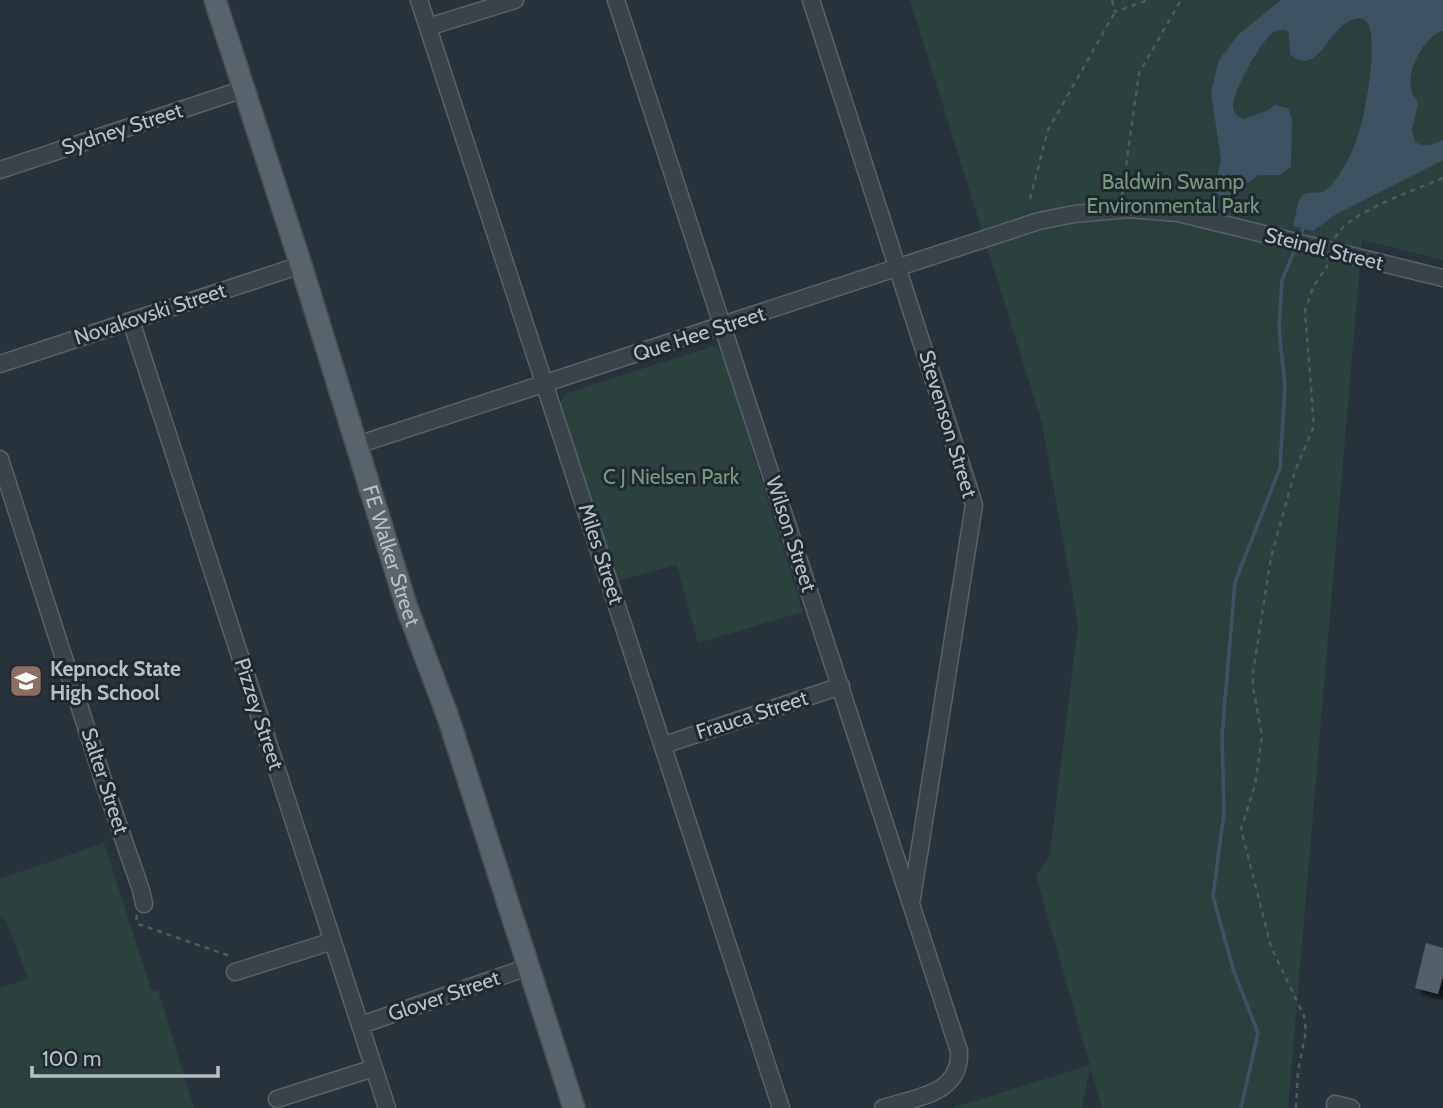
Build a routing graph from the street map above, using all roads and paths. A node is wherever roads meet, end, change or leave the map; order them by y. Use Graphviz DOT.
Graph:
graph roads {
  1 [pos="215,0"];
  2 [pos="419,0"];
  3 [pos="515,0"];
  4 [pos="616,0"];
  5 [pos="811,0"];
  6 [pos="1112,0"];
  7 [pos="1148,0"];
  8 [pos="1181,0"];
  9 [pos="1115,12"];
  10 [pos="428,27"];
  11 [pos="244,89"];
  12 [pos="0,170"];
  13 [pos="1443,178"];
  14 [pos="1122,195"];
  15 [pos="1030,199"];
  16 [pos="1039,221"];
  17 [pos="1335,239"];
  18 [pos="1329,263"];
  19 [pos="301,265"];
  20 [pos="899,269"];
  21 [pos="1443,278"];
  22 [pos="131,321"];
  23 [pos="722,327"];
  24 [pos="0,364"];
  25 [pos="546,384"];
  26 [pos="357,445"];
  27 [pos="0,459"];
  28 [pos="841,686"];
  29 [pos="664,745"];
  30 [pos="911,902"];
  31 [pos="144,904"];
  32 [pos="333,941"];
  33 [pos="528,967"];
  34 [pos="235,972"];
  35 [pos="361,1025"];
  36 [pos="374,1068"];
  37 [pos="277,1099"];
  38 [pos="1335,1104"];
  39 [pos="387,1108"];
  40 [pos="574,1108"];
  41 [pos="781,1108"];
  42 [pos="883,1108"];
  43 [pos="1296,1108"];
  44 [pos="1351,1108"];
  1 -- 11 [label="main road, FE Walker Street"];
  2 -- 10 [label="street, Miles Street"];
  3 -- 10 [label="street"];
  4 -- 23 [label="street, Wilson Street"];
  5 -- 20 [label="street, Stevenson Street"];
  6 -- 9 [label="path"];
  7 -- 9 [label="path"];
  8 -- 14 [label="path"];
  9 -- 15 [label="path"];
  10 -- 25 [label="street, Miles Street"];
  11 -- 12 [label="street, Sydney Street"];
  11 -- 19 [label="main road, FE Walker Street"];
  13 -- 17 [label="path"];
  16 -- 20 [label="street, Que Hee Street"];
  16 -- 21 [label="street, Steindl Street"];
  18 -- 43 [label="path"];
  19 -- 22 [label="street, Novakovski Street"];
  19 -- 26 [label="main road, FE Walker Street"];
  20 -- 23 [label="street, Que Hee Street"];
  20 -- 30 [label="street, Stevenson Street"];
  22 -- 24 [label="street, Novakovski Street"];
  22 -- 32 [label="street, Pizzey Street"];
  23 -- 25 [label="street, Que Hee Street"];
  23 -- 28 [label="street, Wilson Street"];
  25 -- 26 [label="street, Que Hee Street"];
  25 -- 29 [label="street, Miles Street"];
  26 -- 33 [label="main road, FE Walker Street"];
  27 -- 31 [label="street, Salter Street"];
  28 -- 29 [label="street, Frauca Street"];
  28 -- 30 [label="street, Wilson Street"];
  29 -- 41 [label="street, Miles Street"];
  30 -- 42 [label="street, Wilson Street"];
  31 -- 34 [label="path"];
  32 -- 34 [label="street"];
  32 -- 35 [label="street, Pizzey Street"];
  33 -- 35 [label="street, Glover Street"];
  33 -- 40 [label="main road, FE Walker Street"];
  35 -- 36 [label="street, Pizzey Street"];
  36 -- 37 [label="street"];
  36 -- 39 [label="street, Pizzey Street"];
  38 -- 44 [label="street"];
}
